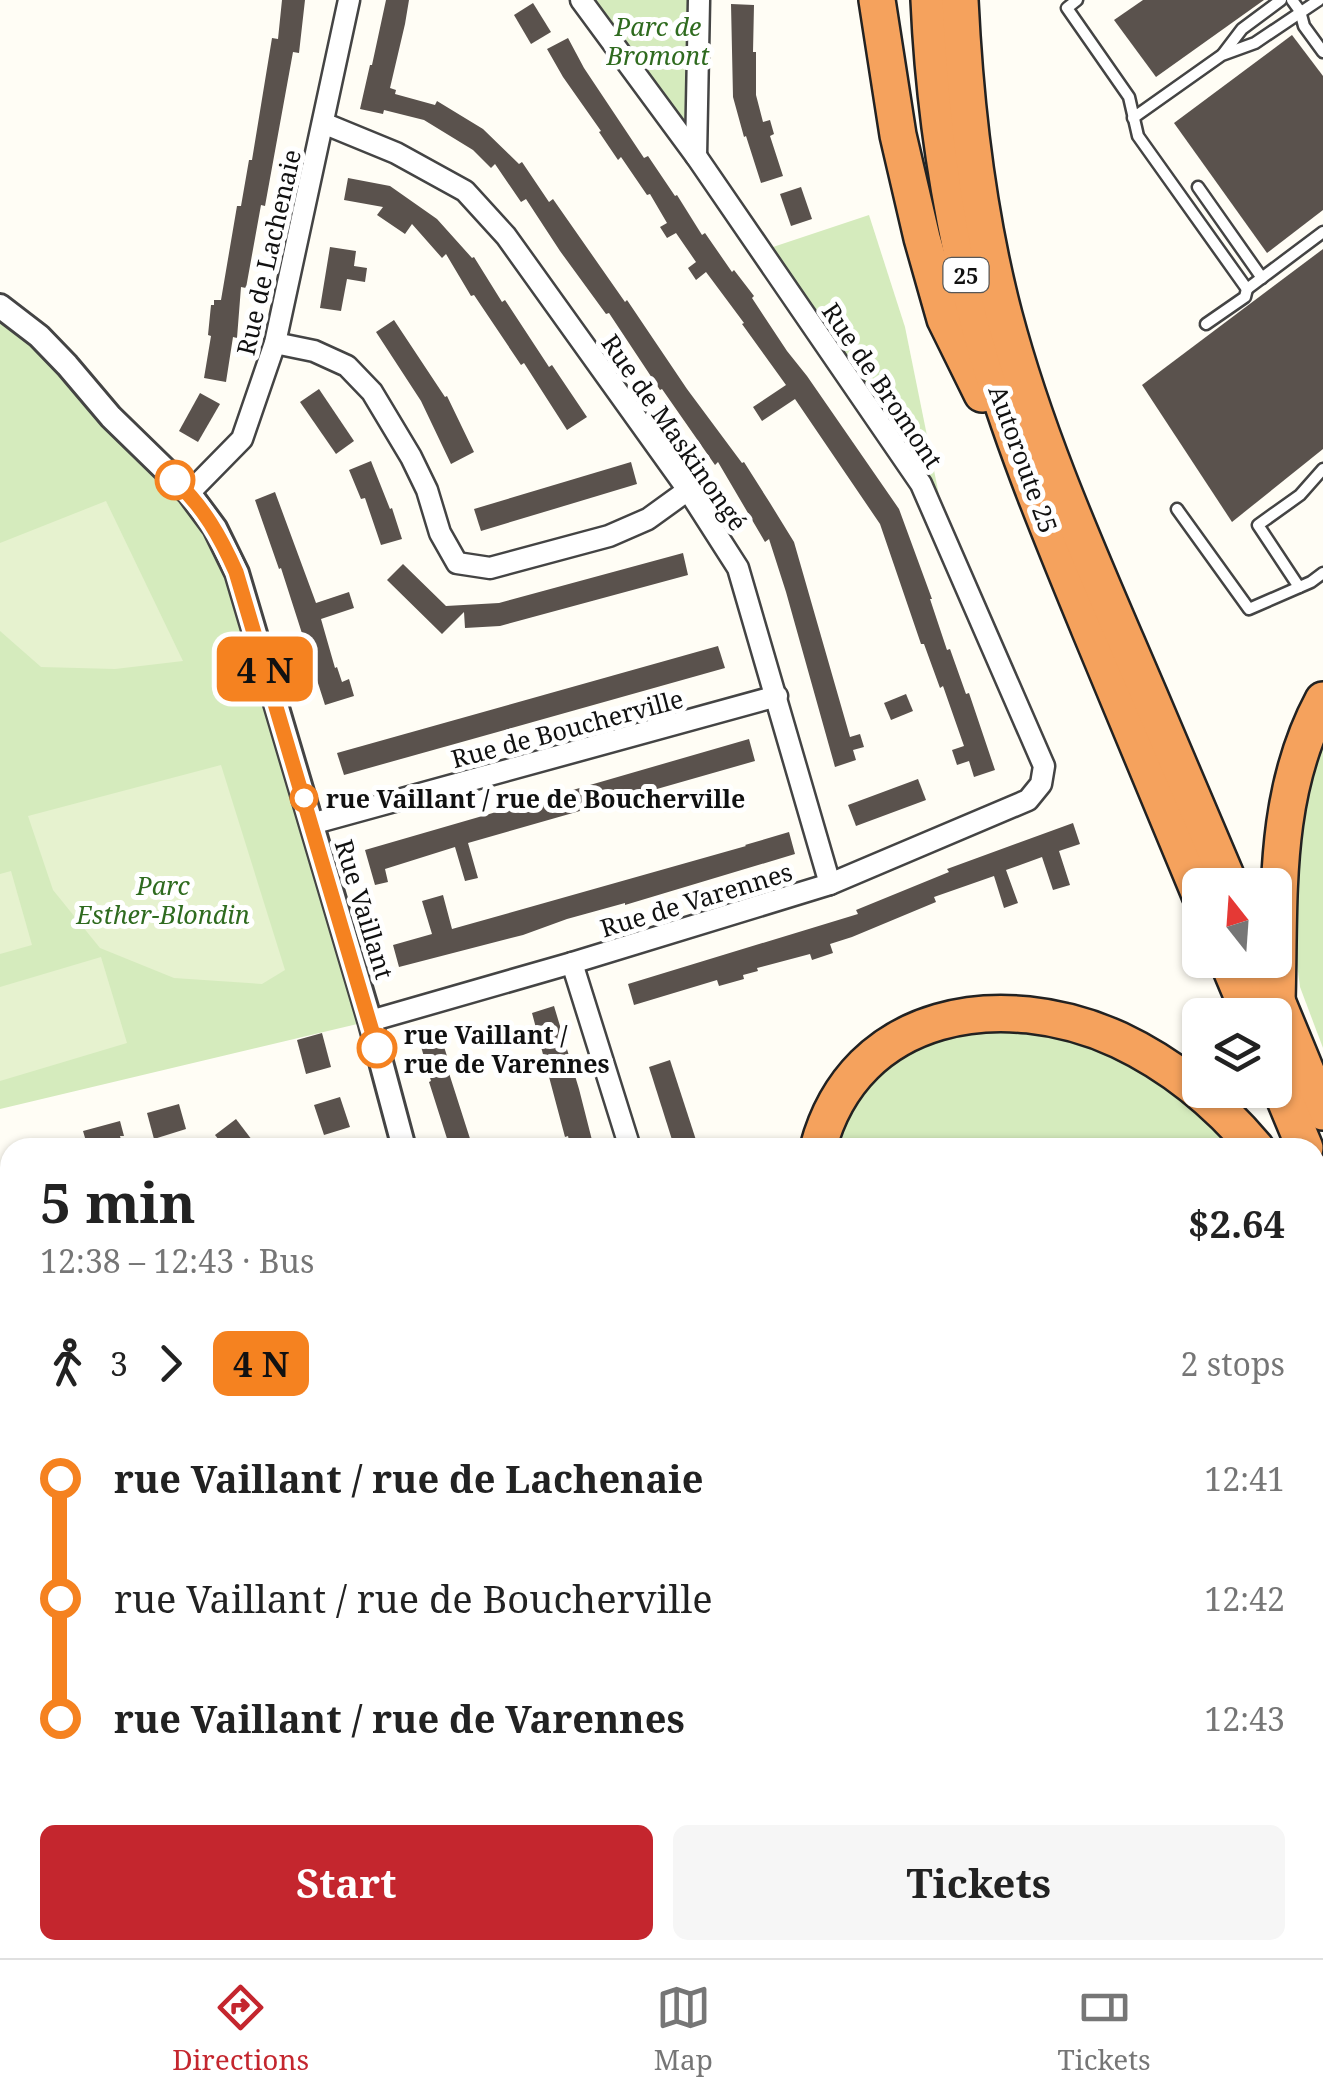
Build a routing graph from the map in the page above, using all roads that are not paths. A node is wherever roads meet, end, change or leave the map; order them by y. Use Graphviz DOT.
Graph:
graph roads {
  1 [pos="348,0"];
  2 [pos="581,0"];
  3 [pos="699,0"];
  4 [pos="877,0"];
  5 [pos="929,0"];
  6 [pos="960,0"];
  7 [pos="1077,0"];
  8 [pos="1281,0"];
  9 [pos="1292,0"];
  10 [pos="1319,0"];
  11 [pos="1300,11"];
  12 [pos="1323,50"];
  13 [pos="1222,55"];
  14 [pos="1133,118"];
  15 [pos="323,123"];
  16 [pos="696,156"];
  17 [pos="1198,187"];
  18 [pos="1323,232"];
  19 [pos="1262,278"];
  20 [pos="1247,289"];
  21 [pos="0,306"];
  22 [pos="1206,324"];
  23 [pos="276,343"];
  24 [pos="1323,469"];
  25 [pos="688,490"];
  26 [pos="189,493"];
  27 [pos="1177,509"];
  28 [pos="1052,538"];
  29 [pos="1323,572"];
  30 [pos="1299,587"];
  31 [pos="777,696"];
  32 [pos="1323,700"];
  33 [pos="1028,800"];
  34 [pos="311,824"];
  35 [pos="1189,868"];
  36 [pos="1223,868"];
  37 [pos="830,884"];
  38 [pos="572,963"];
  39 [pos="1264,998"];
  40 [pos="370,1021"];
  41 [pos="1292,1058"];
  42 [pos="1288,1108"];
  43 [pos="1323,1112"];
  44 [pos="401,1138"];
  45 [pos="627,1138"];
  46 [pos="821,1138"];
  47 [pos="1246,1138"];
  48 [pos="1301,1138"];
  1 -- 15 [label="street, Rue de Lachenaie"];
  2 -- 16 [label="street, Rue de Bromont"];
  3 -- 16 [label="street"];
  4 -- 28 [label="highway"];
  5 -- 28 [label="highway, Autoroute 25 / 25"];
  6 -- 36 [label="highway, Autoroute 25 / 25"];
  7 -- 14 [label="lane"];
  8 -- 13 [label="lane"];
  9 -- 11 [label="lane"];
  10 -- 11 [label="lane"];
  11 -- 12 [label="lane"];
  11 -- 13 [label="lane"];
  13 -- 14 [label="lane"];
  14 -- 20 [label="lane"];
  15 -- 23 [label="street, Rue de Lachenaie"];
  15 -- 25 [label="street, Rue de Maskinongé"];
  16 -- 33 [label="street, Rue de Bromont"];
  17 -- 19 [label="lane"];
  18 -- 19 [label="lane"];
  19 -- 20 [label="lane"];
  20 -- 22 [label="lane"];
  21 -- 26 [label="street, Rue Vaillant"];
  23 -- 25 [label="street"];
  23 -- 26 [label="street, Rue de Lachenaie"];
  24 -- 30 [label="lane"];
  25 -- 31 [label="street, Rue de Maskinongé"];
  26 -- 34 [label="street, Rue Vaillant"];
  27 -- 30 [label="lane"];
  28 -- 35 [label="highway, Autoroute 25 / 25"];
  29 -- 30 [label="lane"];
  31 -- 34 [label="street, Rue de Boucherville"];
  31 -- 37 [label="street, Rue de Maskinongé"];
  32 -- 39 [label="highway"];
  33 -- 37 [label="street, Rue de Varennes"];
  34 -- 40 [label="street, Rue Vaillant"];
  37 -- 38 [label="street, Rue de Varennes"];
  38 -- 40 [label="street, Rue de Varennes"];
  38 -- 45 [label="street"];
  40 -- 44 [label="street, Rue Vaillant"];
  41 -- 43 [label="highway"];
  42 -- 48 [label="highway"];
  46 -- 47 [label="highway"];
}
